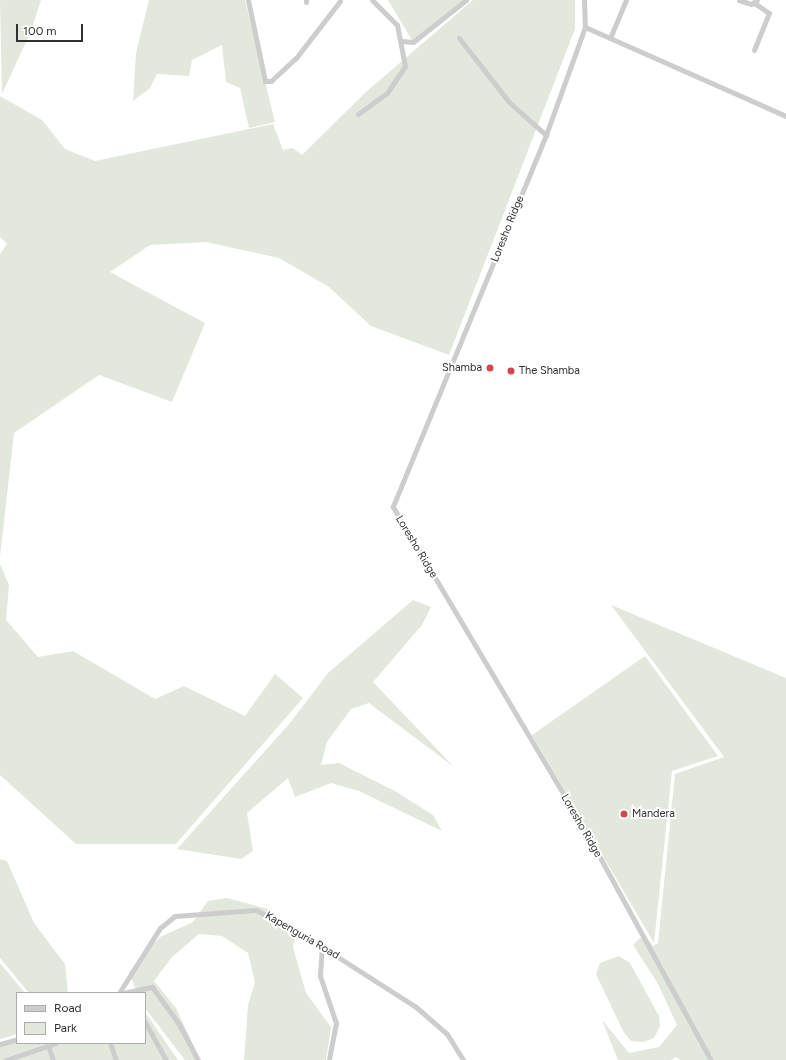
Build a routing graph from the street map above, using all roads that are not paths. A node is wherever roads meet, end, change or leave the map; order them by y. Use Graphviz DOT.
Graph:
graph roads {
  1 [pos="248,0"];
  2 [pos="372,0"];
  3 [pos="466,0"];
  4 [pos="584,0"];
  5 [pos="626,0"];
  6 [pos="739,0"];
  7 [pos="755,1"];
  8 [pos="340,2"];
  9 [pos="585,27"];
  10 [pos="459,38"];
  11 [pos="610,38"];
  12 [pos="402,41"];
  13 [pos="754,50"];
  14 [pos="358,114"];
  15 [pos="786,116"];
  16 [pos="546,135"];
  17 [pos="322,946"];
  18 [pos="120,992"];
  19 [pos="128,992"];
  20 [pos="146,1024"];
  21 [pos="16,1039"];
  22 [pos="0,1044"];
  23 [pos="53,1044"];
  24 [pos="110,1044"];
  25 [pos="48,1046"];
  26 [pos="6,1060"];
  27 [pos="53,1060"];
  28 [pos="116,1060"];
  29 [pos="166,1060"];
  30 [pos="198,1060"];
  31 [pos="329,1060"];
  32 [pos="463,1060"];
  33 [pos="711,1060"];
  1 -- 8 [label="street"];
  2 -- 12 [label="street"];
  3 -- 12 [label="street"];
  4 -- 9 [label="street, Loresho Ridge"];
  5 -- 11 [label="street"];
  6 -- 7 [label="street"];
  7 -- 13 [label="street"];
  9 -- 11 [label="street"];
  9 -- 16 [label="street, Loresho Ridge"];
  10 -- 16 [label="street"];
  11 -- 15 [label="street"];
  12 -- 14 [label="street"];
  16 -- 33 [label="street, Loresho Ridge"];
  17 -- 18 [label="street, Kapenguria Road"];
  17 -- 31 [label="street"];
  17 -- 32 [label="street, Kapenguria Road"];
  19 -- 30 [label="street"];
  20 -- 29 [label="street"];
  21 -- 22 [label="street"];
  23 -- 25 [label="street"];
  24 -- 28 [label="street"];
  25 -- 26 [label="street"];
  25 -- 27 [label="street"];
}
